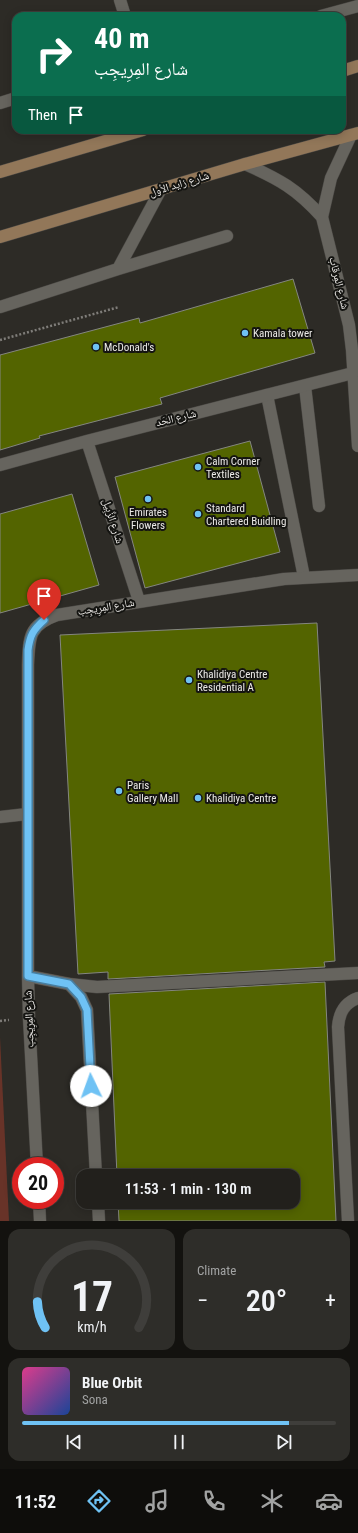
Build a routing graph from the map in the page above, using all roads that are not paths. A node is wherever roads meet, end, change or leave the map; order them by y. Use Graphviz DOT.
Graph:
graph roads {
  1 [pos="120,0"];
  2 [pos="358,6"];
  3 [pos="124,12"];
  4 [pos="336,12"];
  5 [pos="358,66"];
  6 [pos="346,70"];
  7 [pos="12,99"];
  8 [pos="0,103"];
  9 [pos="129,134"];
  10 [pos="354,134"];
  11 [pos="245,164"];
  12 [pos="0,172"];
  13 [pos="162,189"];
  14 [pos="322,217"];
  15 [pos="228,236"];
  16 [pos="0,238"];
  17 [pos="118,269"];
  18 [pos="0,307"];
  19 [pos="353,323"];
  20 [pos="353,373"];
  21 [pos="306,386"];
  22 [pos="267,395"];
  23 [pos="87,441"];
  24 [pos="358,446"];
  25 [pos="0,465"];
  26 [pos="319,506"];
  27 [pos="358,575"];
  28 [pos="304,577"];
  29 [pos="139,602"];
  30 [pos="27,814"];
  31 [pos="0,817"];
  32 [pos="358,973"];
  33 [pos="28,976"];
  34 [pos="69,984"];
  35 [pos="358,998"];
  36 [pos="37,1157"];
  37 [pos="96,1169"];
  38 [pos="39,1209"];
  39 [pos="98,1209"];
  40 [pos="40,1221"];
  41 [pos="99,1221"];
  42 [pos="348,1221"];
  1 -- 3 [label="street"];
  2 -- 4 [label="street"];
  5 -- 6 [label="main road"];
  7 -- 8 [label="street"];
  9 -- 12 [label="main road"];
  10 -- 11 [label="main road, شارع زايد الأول"];
  10 -- 14 [label="street, شارع المِرقاب"];
  11 -- 13 [label="main road, شارع زايد الأول"];
  11 -- 14 [label="street, شارع المِرقاب"];
  13 -- 16 [label="main road, شارع زايد الأول"];
  13 -- 17 [label="street"];
  14 -- 19 [label="street, شارع المِرقاب"];
  15 -- 17 [label="street"];
  17 -- 18 [label="street"];
  19 -- 20 [label="street, شارع المِرقاب"];
  20 -- 21 [label="street, شارع الحَد"];
  20 -- 24 [label="street, شارع المِرقاب"];
  21 -- 22 [label="street, شارع الحَد"];
  21 -- 26 [label="street"];
  22 -- 23 [label="street, شارع الحَد"];
  22 -- 28 [label="street"];
  23 -- 25 [label="street, شارع الحَد"];
  23 -- 29 [label="street, شارع الزِّبِيل"];
  27 -- 28 [label="street, شارع المِرِيجِب"];
  28 -- 29 [label="street, شارع المِرِيجِب"];
  29 -- 30 [label="street, شارع المِرِيجِب"];
  30 -- 31 [label="street"];
  30 -- 33 [label="street, شارع المِرِيجِب"];
  32 -- 34 [label="street"];
  33 -- 34 [label="street"];
  33 -- 36 [label="street, شارع المِرِيجِب"];
  34 -- 37 [label="street"];
  35 -- 42 [label="street"];
  38 -- 40 [label="street"];
  39 -- 41 [label="street"];
}
